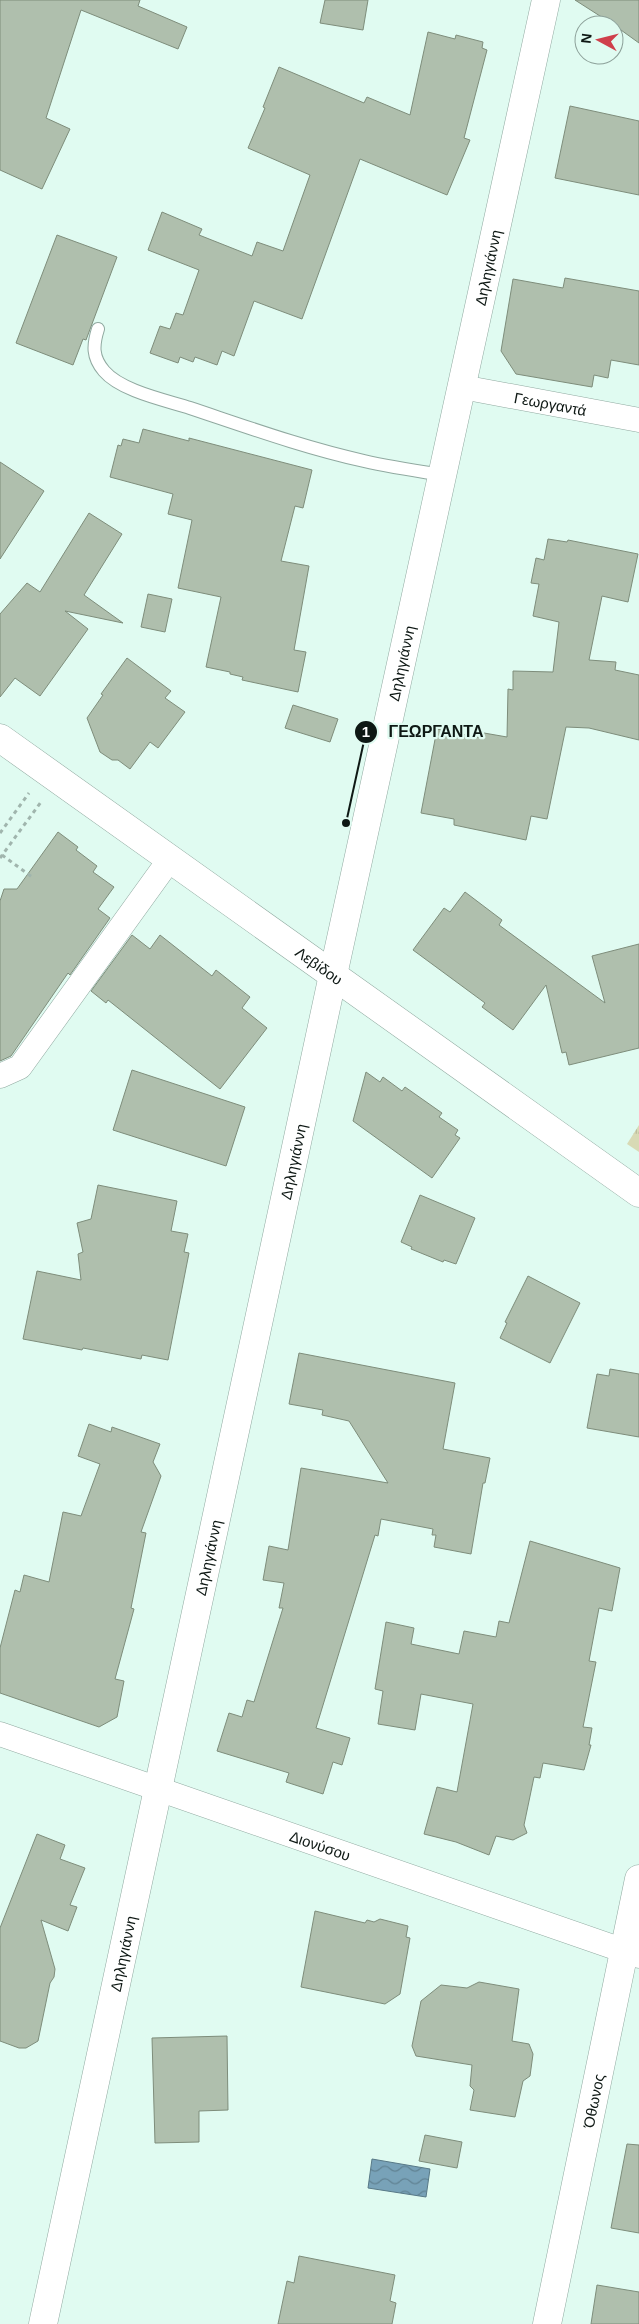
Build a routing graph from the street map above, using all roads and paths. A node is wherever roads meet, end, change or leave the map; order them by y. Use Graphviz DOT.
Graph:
graph roads {
  1 [pos="546,0"];
  2 [pos="98,328"];
  3 [pos="462,387"];
  4 [pos="639,420"];
  5 [pos="443,475"];
  6 [pos="0,738"];
  7 [pos="51,775"];
  8 [pos="0,833"];
  9 [pos="1,856"];
  10 [pos="170,859"];
  11 [pos="32,877"];
  12 [pos="333,975"];
  13 [pos="0,1076"];
  14 [pos="639,1193"];
  15 [pos="0,1734"];
  16 [pos="159,1790"];
  17 [pos="639,1880"];
  18 [pos="632,1954"];
  19 [pos="43,2324"];
  20 [pos="547,2324"];
  1 -- 3 [label="street, Δηληγιάννη"];
  2 -- 5 [label="lane"];
  3 -- 4 [label="street, Γεωργαντά"];
  3 -- 5 [label="street, Δηληγιάννη"];
  5 -- 12 [label="street, Δηληγιάννη"];
  6 -- 7 [label="street, Λεβίδου"];
  7 -- 8 [label="path"];
  7 -- 9 [label="path"];
  7 -- 10 [label="street, Λεβίδου"];
  9 -- 11 [label="path"];
  10 -- 12 [label="street, Λεβίδου"];
  10 -- 13 [label="street"];
  12 -- 14 [label="street, Λεβίδου"];
  12 -- 16 [label="street, Δηληγιάννη"];
  15 -- 16 [label="street, Διονύσου"];
  16 -- 18 [label="street, Διονύσου"];
  16 -- 19 [label="street, Δηληγιάννη"];
  17 -- 18 [label="street, Όθωνος"];
  18 -- 20 [label="street, Όθωνος"];
}
